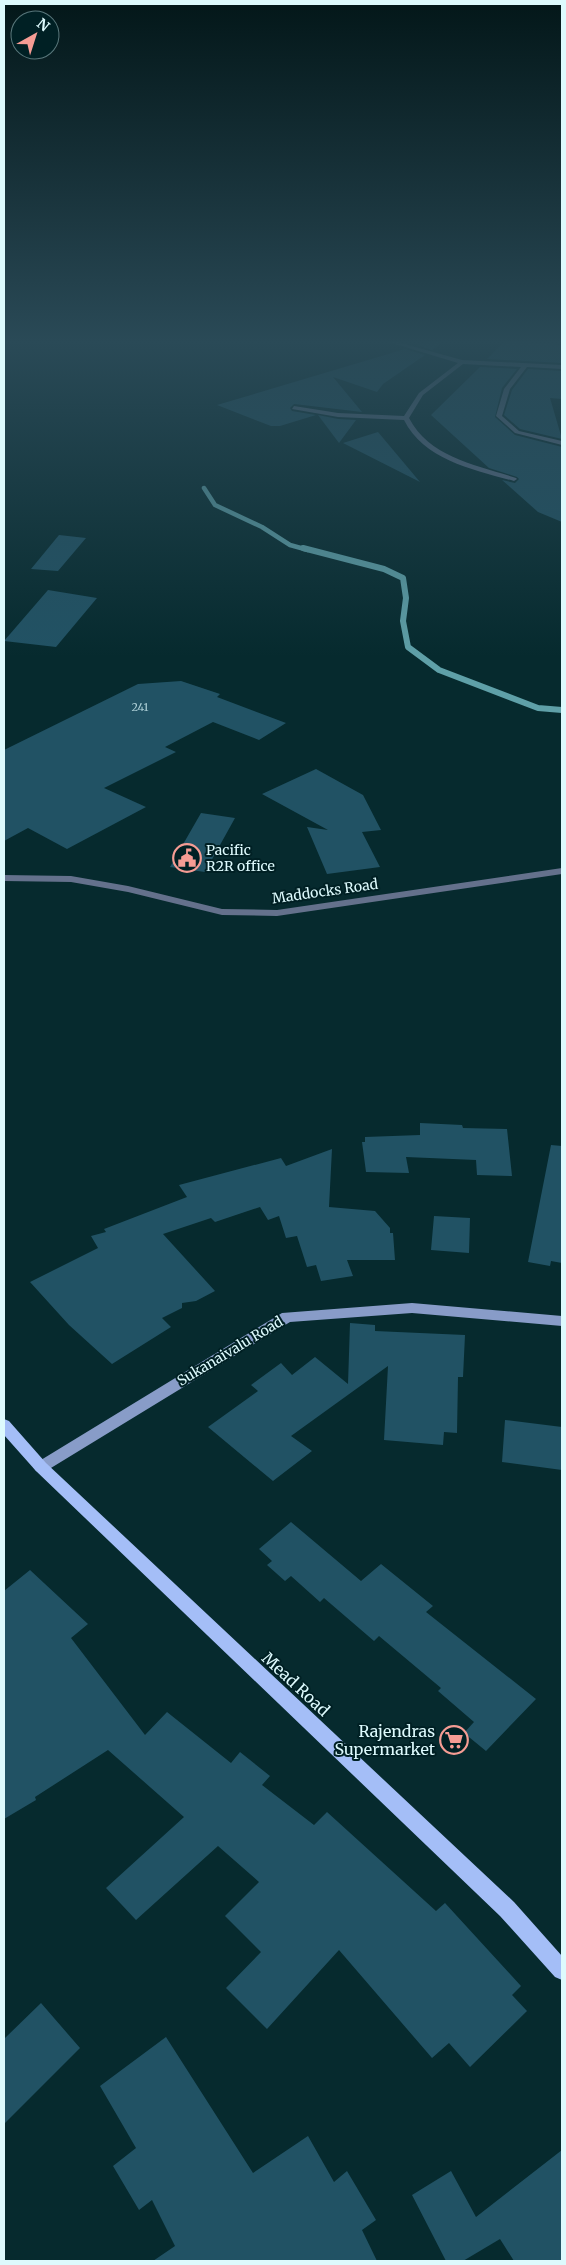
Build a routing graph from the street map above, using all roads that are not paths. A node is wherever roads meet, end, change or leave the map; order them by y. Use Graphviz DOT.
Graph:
graph roads {
  1 [pos="428,446"];
  2 [pos="514,479"];
  3 [pos="562,871"];
  4 [pos="4,878"];
  5 [pos="562,1321"];
  6 [pos="4,1425"];
  7 [pos="41,1467"];
  8 [pos="562,1970"];
  1 -- 2 [label="street"];
  3 -- 4 [label="street, Maddocks Road"];
  5 -- 7 [label="main road, Sukanaivalu Road"];
  6 -- 7 [label="main road, Mead Road"];
  7 -- 8 [label="main road, Mead Road"];
}
